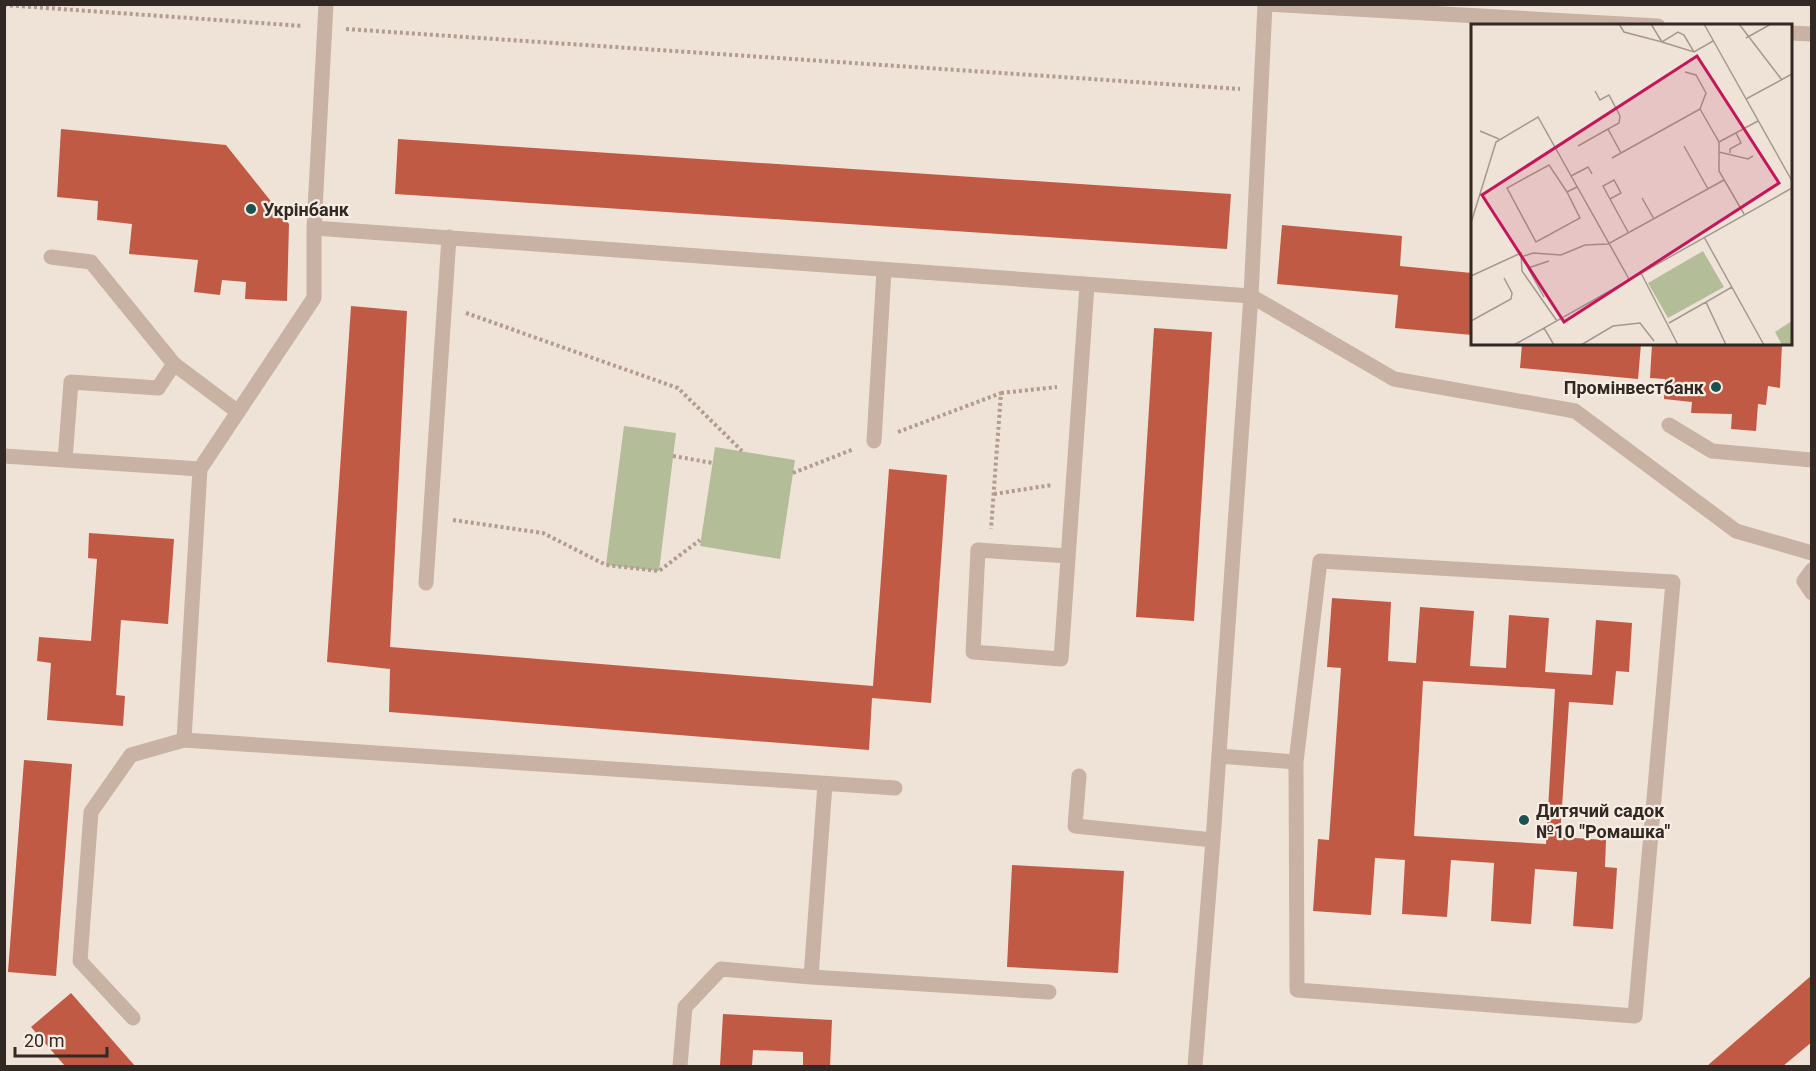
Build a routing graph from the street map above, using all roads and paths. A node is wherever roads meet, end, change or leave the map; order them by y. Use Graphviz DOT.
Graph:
graph roads {
  1 [pos="326,4"];
  2 [pos="1264,4"];
  3 [pos="4,5"];
  4 [pos="1622,24"];
  5 [pos="325,27"];
  6 [pos="1792,33"];
  7 [pos="1812,34"];
  8 [pos="1261,90"];
  9 [pos="314,228"];
  10 [pos="449,237"];
  11 [pos="51,257"];
  12 [pos="884,270"];
  13 [pos="1087,285"];
  14 [pos="1251,296"];
  15 [pos="444,305"];
  16 [pos="174,364"];
  17 [pos="1080,385"];
  18 [pos="1001,393"];
  19 [pos="238,412"];
  20 [pos="1669,425"];
  21 [pos="874,441"];
  22 [pos="742,451"];
  23 [pos="4,456"];
  24 [pos="673,456"];
  25 [pos="65,460"];
  26 [pos="1812,460"];
  27 [pos="712,463"];
  28 [pos="200,469"];
  29 [pos="793,472"];
  30 [pos="1073,482"];
  31 [pos="994,494"];
  32 [pos="430,517"];
  33 [pos="700,540"];
  34 [pos="990,551"];
  35 [pos="1812,553"];
  36 [pos="1068,556"];
  37 [pos="1812,570"];
  38 [pos="426,583"];
  39 [pos="1812,593"];
  40 [pos="184,740"];
  41 [pos="1219,756"];
  42 [pos="1296,762"];
  43 [pos="1078,776"];
  44 [pos="825,784"];
  45 [pos="896,788"];
  46 [pos="1213,840"];
  47 [pos="811,976"];
  48 [pos="1049,992"];
  49 [pos="133,1018"];
  50 [pos="680,1066"];
  51 [pos="1195,1066"];
  1 -- 5 [label="street"];
  2 -- 4 [label="street"];
  2 -- 8 [label="street"];
  3 -- 5 [label="path"];
  5 -- 8 [label="path"];
  5 -- 9 [label="street"];
  6 -- 7 [label="street"];
  8 -- 14 [label="street"];
  9 -- 10 [label="street"];
  9 -- 19 [label="street"];
  10 -- 12 [label="street"];
  10 -- 15 [label="street"];
  11 -- 16 [label="street"];
  12 -- 13 [label="street"];
  12 -- 21 [label="street"];
  13 -- 14 [label="street"];
  13 -- 17 [label="street"];
  14 -- 35 [label="street"];
  14 -- 41 [label="street"];
  15 -- 22 [label="path"];
  15 -- 32 [label="street"];
  16 -- 19 [label="street"];
  16 -- 25 [label="street"];
  17 -- 18 [label="path"];
  17 -- 30 [label="street"];
  18 -- 21 [label="path"];
  18 -- 31 [label="path"];
  19 -- 28 [label="street"];
  20 -- 26 [label="street"];
  21 -- 29 [label="path"];
  23 -- 25 [label="street"];
  24 -- 27 [label="path"];
  25 -- 28 [label="street"];
  28 -- 40 [label="street"];
  30 -- 31 [label="path"];
  30 -- 36 [label="street"];
  31 -- 34 [label="path"];
  32 -- 33 [label="path"];
  32 -- 38 [label="street"];
  34 -- 36 [label="street"];
  34 -- 36 [label="street"];
  37 -- 39 [label="street"];
  40 -- 44 [label="street"];
  40 -- 49 [label="street"];
  41 -- 42 [label="street"];
  41 -- 46 [label="street"];
  42 -- 42 [label="street"];
  43 -- 46 [label="street"];
  44 -- 45 [label="street"];
  44 -- 47 [label="street"];
  46 -- 51 [label="street"];
  47 -- 48 [label="street"];
  47 -- 50 [label="street"];
}
